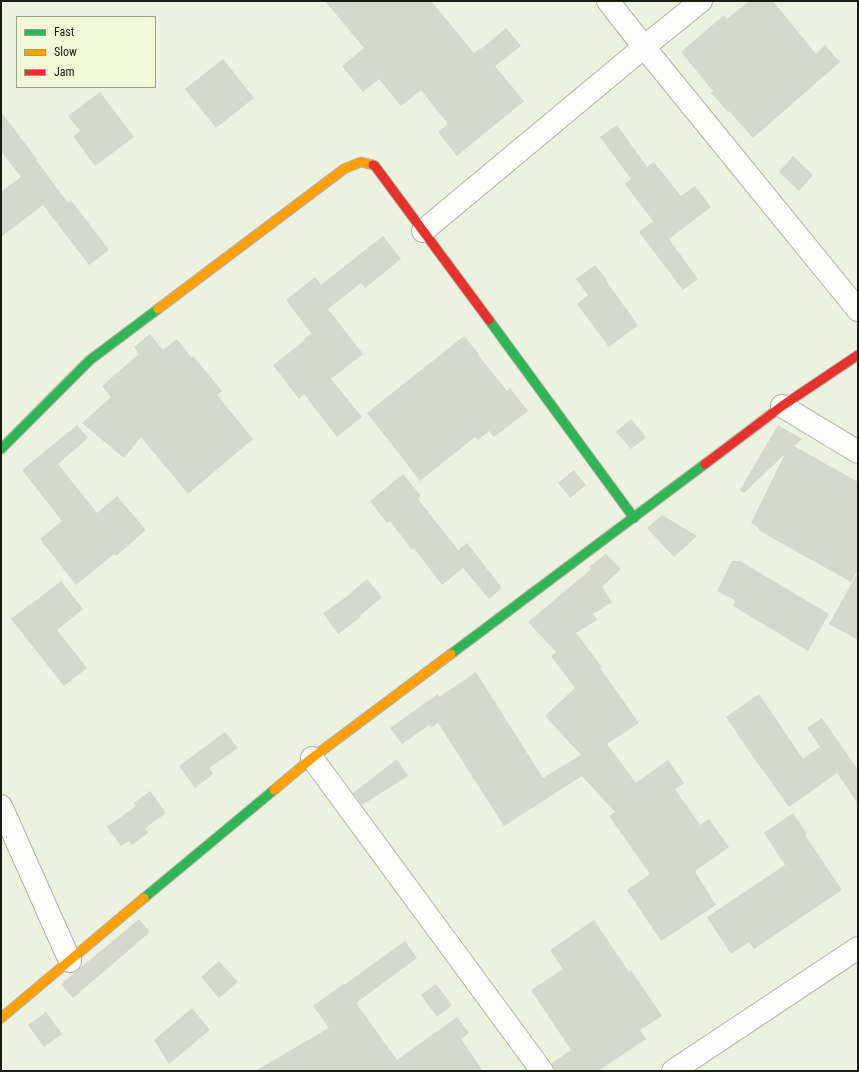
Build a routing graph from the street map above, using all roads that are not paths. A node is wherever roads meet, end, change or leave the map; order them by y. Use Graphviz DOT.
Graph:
graph roads {
  1 [pos="608,1"];
  2 [pos="701,1"];
  3 [pos="644,47"];
  4 [pos="423,231"];
  5 [pos="858,310"];
  6 [pos="858,355"];
  7 [pos="782,406"];
  8 [pos="1,448"];
  9 [pos="858,452"];
  10 [pos="634,518"];
  11 [pos="312,758"];
  12 [pos="1,806"];
  13 [pos="858,948"];
  14 [pos="70,961"];
  15 [pos="1,1018"];
  16 [pos="542,1071"];
  17 [pos="674,1071"];
  1 -- 3 [label="street"];
  2 -- 3 [label="street"];
  3 -- 4 [label="street"];
  3 -- 5 [label="street"];
  4 -- 8 [label="street"];
  4 -- 10 [label="street"];
  6 -- 7 [label="street"];
  7 -- 9 [label="street"];
  7 -- 10 [label="street"];
  10 -- 11 [label="street"];
  11 -- 14 [label="street"];
  11 -- 16 [label="street"];
  12 -- 14 [label="street"];
  13 -- 17 [label="street"];
  14 -- 15 [label="street"];
}
